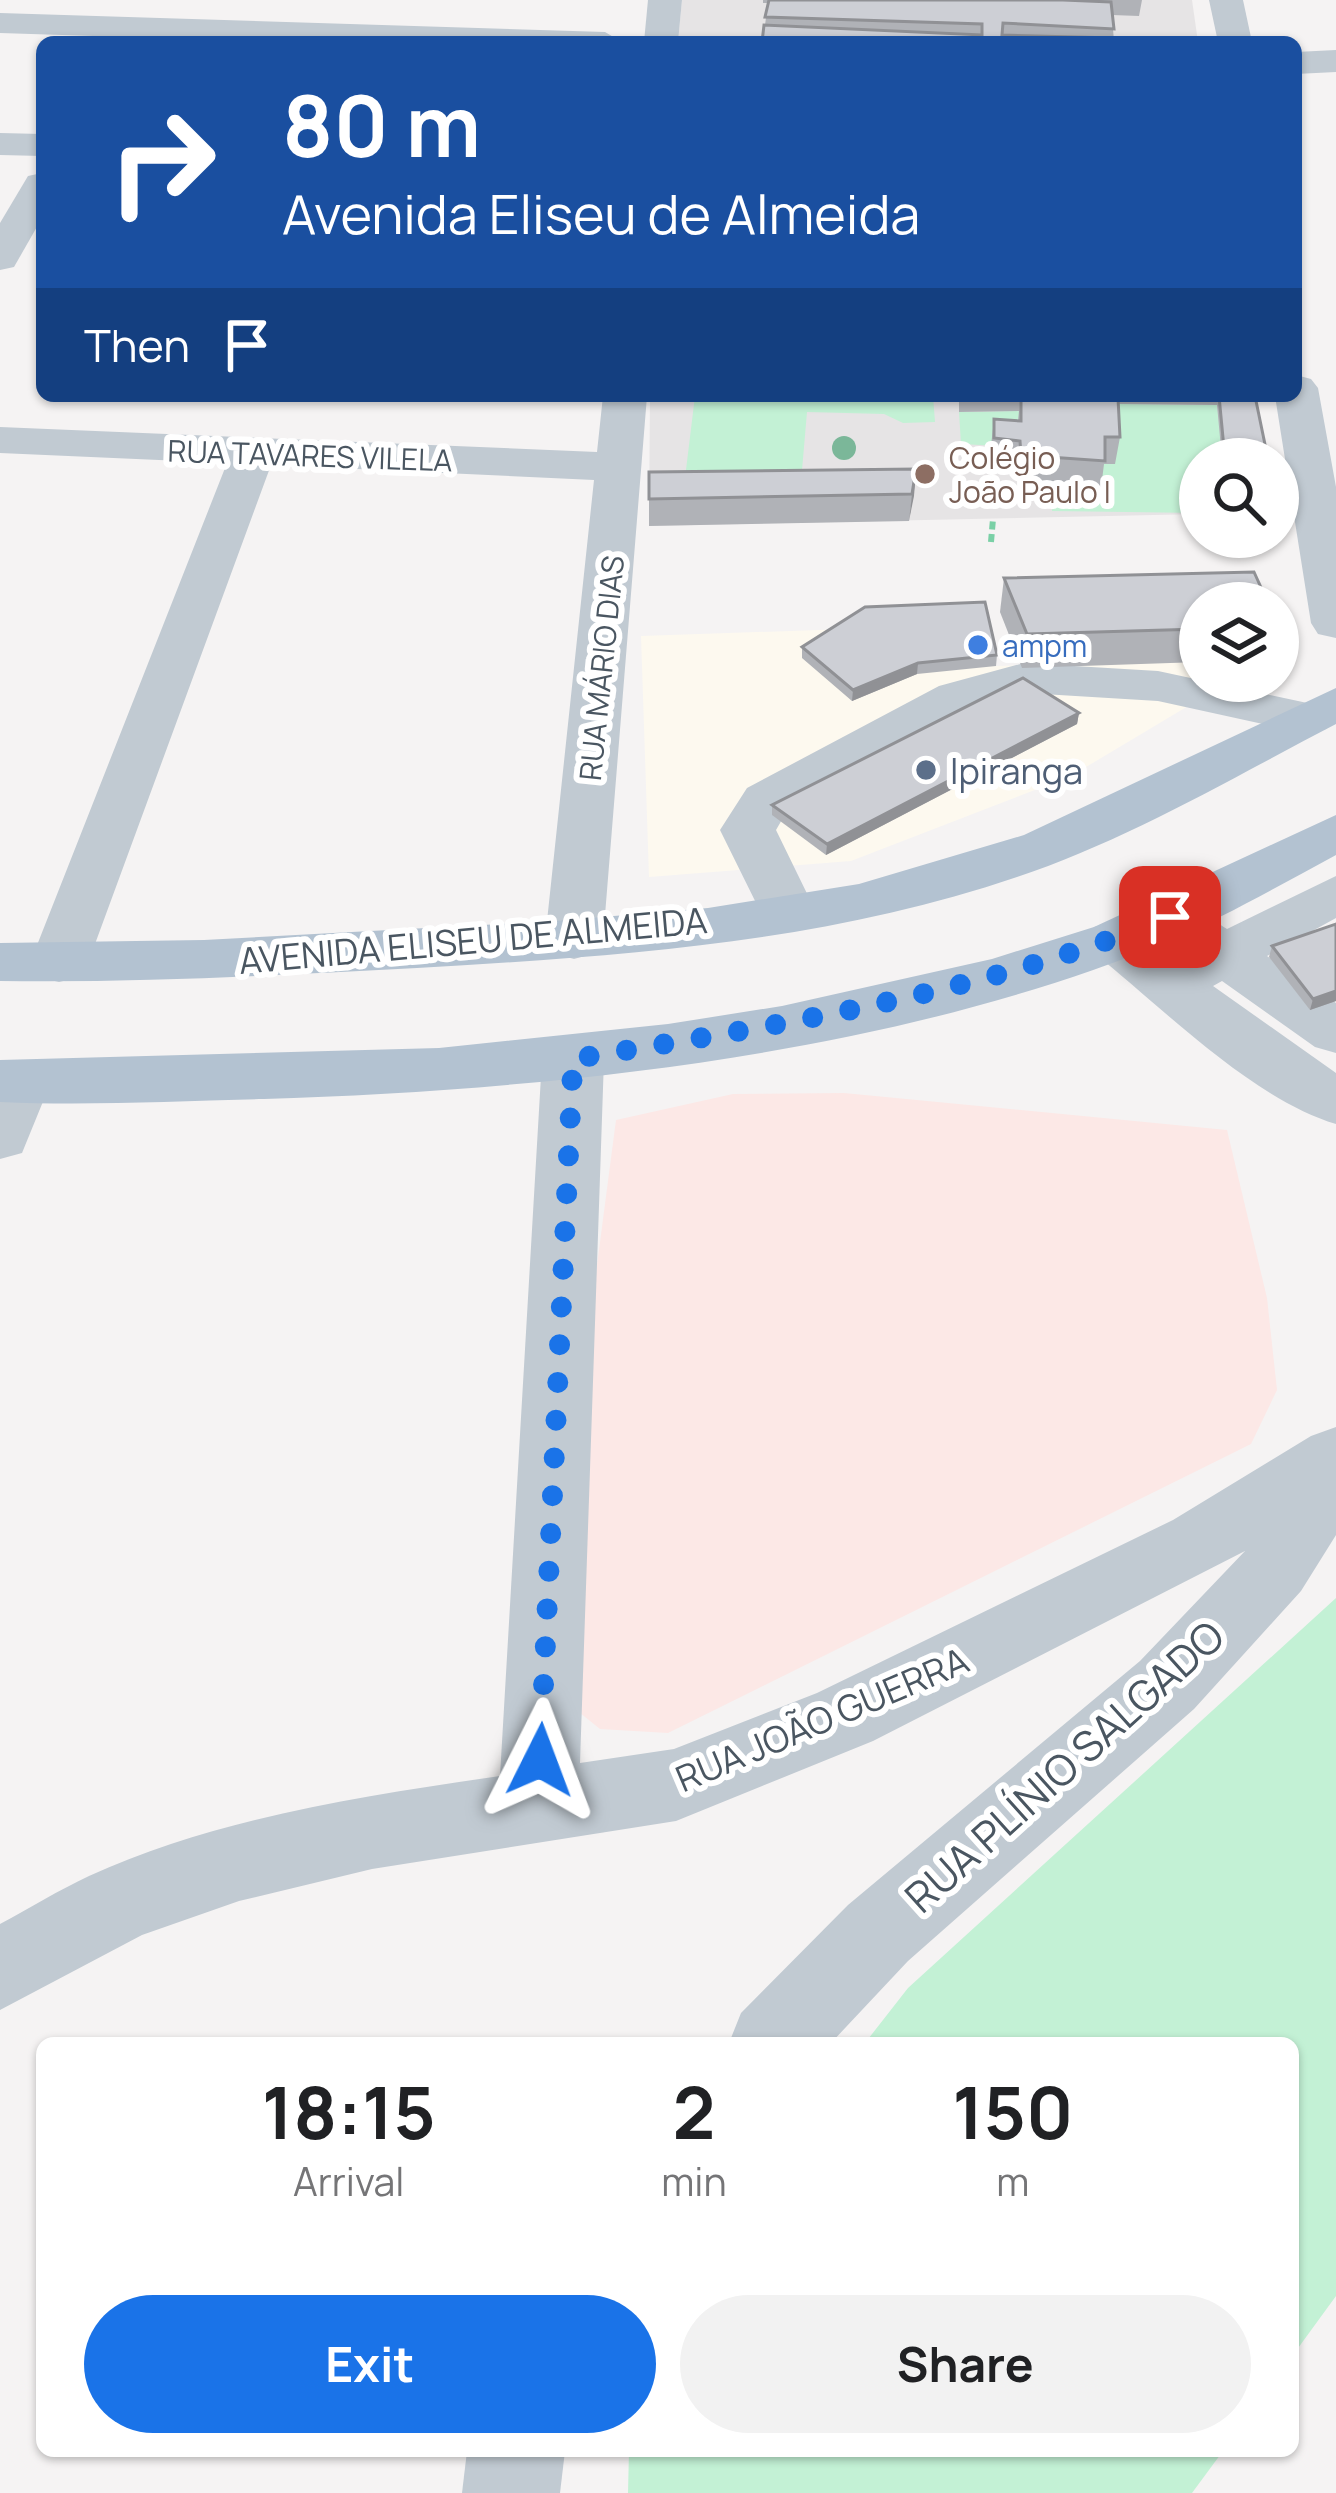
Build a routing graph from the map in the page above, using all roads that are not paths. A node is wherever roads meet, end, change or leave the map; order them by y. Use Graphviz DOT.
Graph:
graph roads {
  1 [pos="665,0"];
  2 [pos="1226,0"];
  3 [pos="0,23"];
  4 [pos="143,23"];
  5 [pos="458,36"];
  6 [pos="662,36"];
  7 [pos="1234,36"];
  8 [pos="1336,61"];
  9 [pos="1302,63"];
  10 [pos="0,144"];
  11 [pos="36,145"];
  12 [pos="36,195"];
  13 [pos="0,258"];
  14 [pos="0,278"];
  15 [pos="36,280"];
  16 [pos="625,402"];
  17 [pos="1300,402"];
  18 [pos="0,440"];
  19 [pos="253,454"];
  20 [pos="621,467"];
  21 [pos="1326,497"];
  22 [pos="1336,622"];
  23 [pos="1322,711"];
  24 [pos="1336,832"];
  25 [pos="1336,894"];
  26 [pos="787,912"];
  27 [pos="1170,917"];
  28 [pos="574,940"];
  29 [pos="1115,940"];
  30 [pos="0,962"];
  31 [pos="59,963"];
  32 [pos="1196,969"];
  33 [pos="1336,1032"];
  34 [pos="573,1059"];
  35 [pos="1324,1083"];
  36 [pos="7,1100"];
  37 [pos="1336,1456"];
  38 [pos="1336,1473"];
  39 [pos="538,1807"];
  40 [pos="0,1969"];
  41 [pos="778,2037"];
  42 [pos="515,2457"];
  43 [pos="511,2493"];
  1 -- 6 [label="street"];
  2 -- 7 [label="street"];
  3 -- 4 [label="street"];
  4 -- 5 [label="street"];
  8 -- 9 [label="street"];
  10 -- 11 [label="street"];
  12 -- 13 [label="street"];
  14 -- 15 [label="street"];
  16 -- 20 [label="street, RUA MÁRIO DIAS"];
  17 -- 21 [label="street"];
  18 -- 19 [label="street, RUA TAVARES VILELA"];
  19 -- 20 [label="street, RUA TAVARES VILELA"];
  19 -- 31 [label="street"];
  20 -- 28 [label="street, RUA MÁRIO DIAS"];
  21 -- 22 [label="street"];
  23 -- 26 [label="main road, AVENIDA ELISEU DE ALMEIDA"];
  23 -- 26 [label="street"];
  24 -- 27 [label="main road"];
  25 -- 32 [label="street"];
  26 -- 28 [label="main road, AVENIDA ELISEU DE ALMEIDA"];
  27 -- 29 [label="main road"];
  27 -- 32 [label="street"];
  28 -- 31 [label="main road, AVENIDA ELISEU DE ALMEIDA"];
  29 -- 32 [label="street"];
  29 -- 34 [label="main road"];
  30 -- 31 [label="main road, AVENIDA ELISEU DE ALMEIDA"];
  32 -- 33 [label="street"];
  32 -- 35 [label="street"];
  34 -- 36 [label="main road"];
  34 -- 39 [label="street"];
  37 -- 39 [label="street, RUA JOÃO GUERRA"];
  38 -- 41 [label="street, RUA PLÍNIO SALGADO"];
  39 -- 40 [label="street, RUA JOÃO GUERRA"];
  42 -- 43 [label="street"];
}
